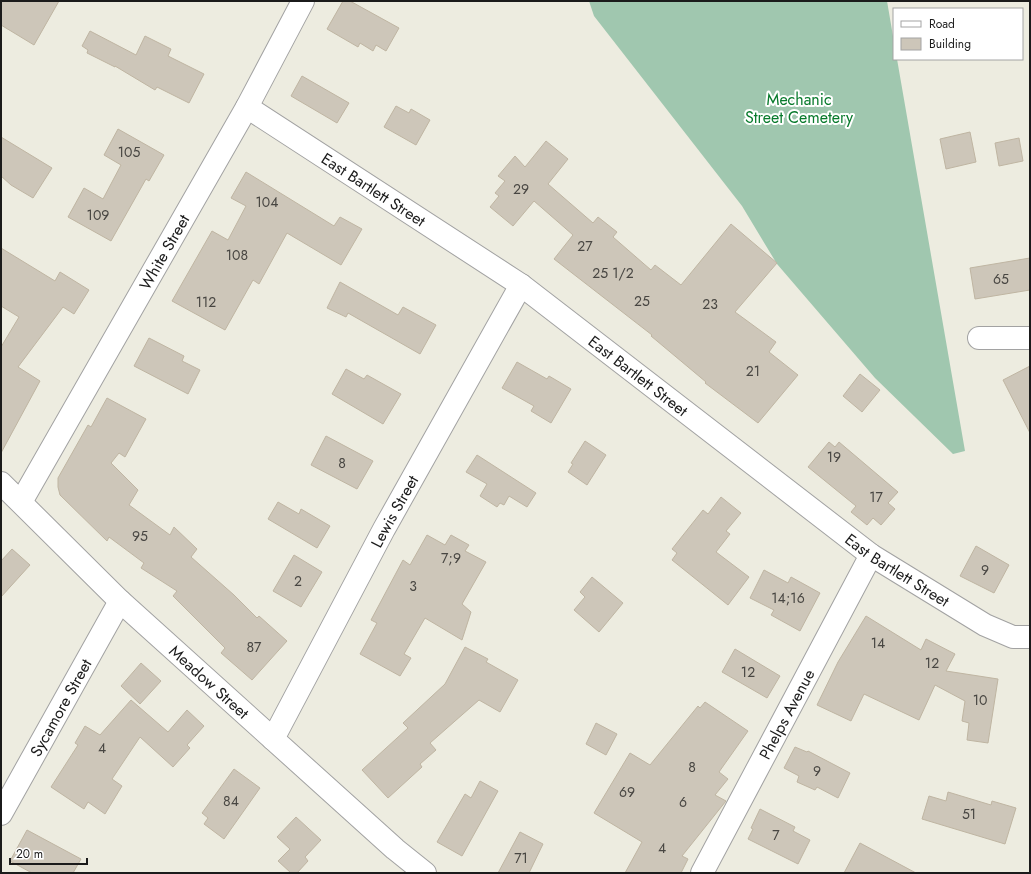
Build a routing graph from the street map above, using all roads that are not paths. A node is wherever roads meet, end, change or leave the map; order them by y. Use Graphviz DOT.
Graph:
graph roads {
  1 [pos="303,1"];
  2 [pos="247,108"];
  3 [pos="520,285"];
  4 [pos="980,338"];
  5 [pos="1030,338"];
  6 [pos="1,483"];
  7 [pos="21,502"];
  8 [pos="870,556"];
  9 [pos="120,601"];
  10 [pos="1030,637"];
  11 [pos="272,740"];
  12 [pos="1,814"];
  13 [pos="425,873"];
  14 [pos="702,873"];
  1 -- 2 [label="street, White Street"];
  2 -- 3 [label="street, East Bartlett Street"];
  2 -- 7 [label="street, White Street"];
  3 -- 8 [label="street, East Bartlett Street"];
  3 -- 11 [label="street, Lewis Street"];
  4 -- 5 [label="street"];
  6 -- 7 [label="street, Meadow Street"];
  7 -- 9 [label="street, Meadow Street"];
  8 -- 10 [label="street, East Bartlett Street"];
  8 -- 14 [label="street, Phelps Avenue"];
  9 -- 11 [label="street, Meadow Street"];
  9 -- 12 [label="street, Sycamore Street"];
  11 -- 13 [label="street, Meadow Street"];
}
